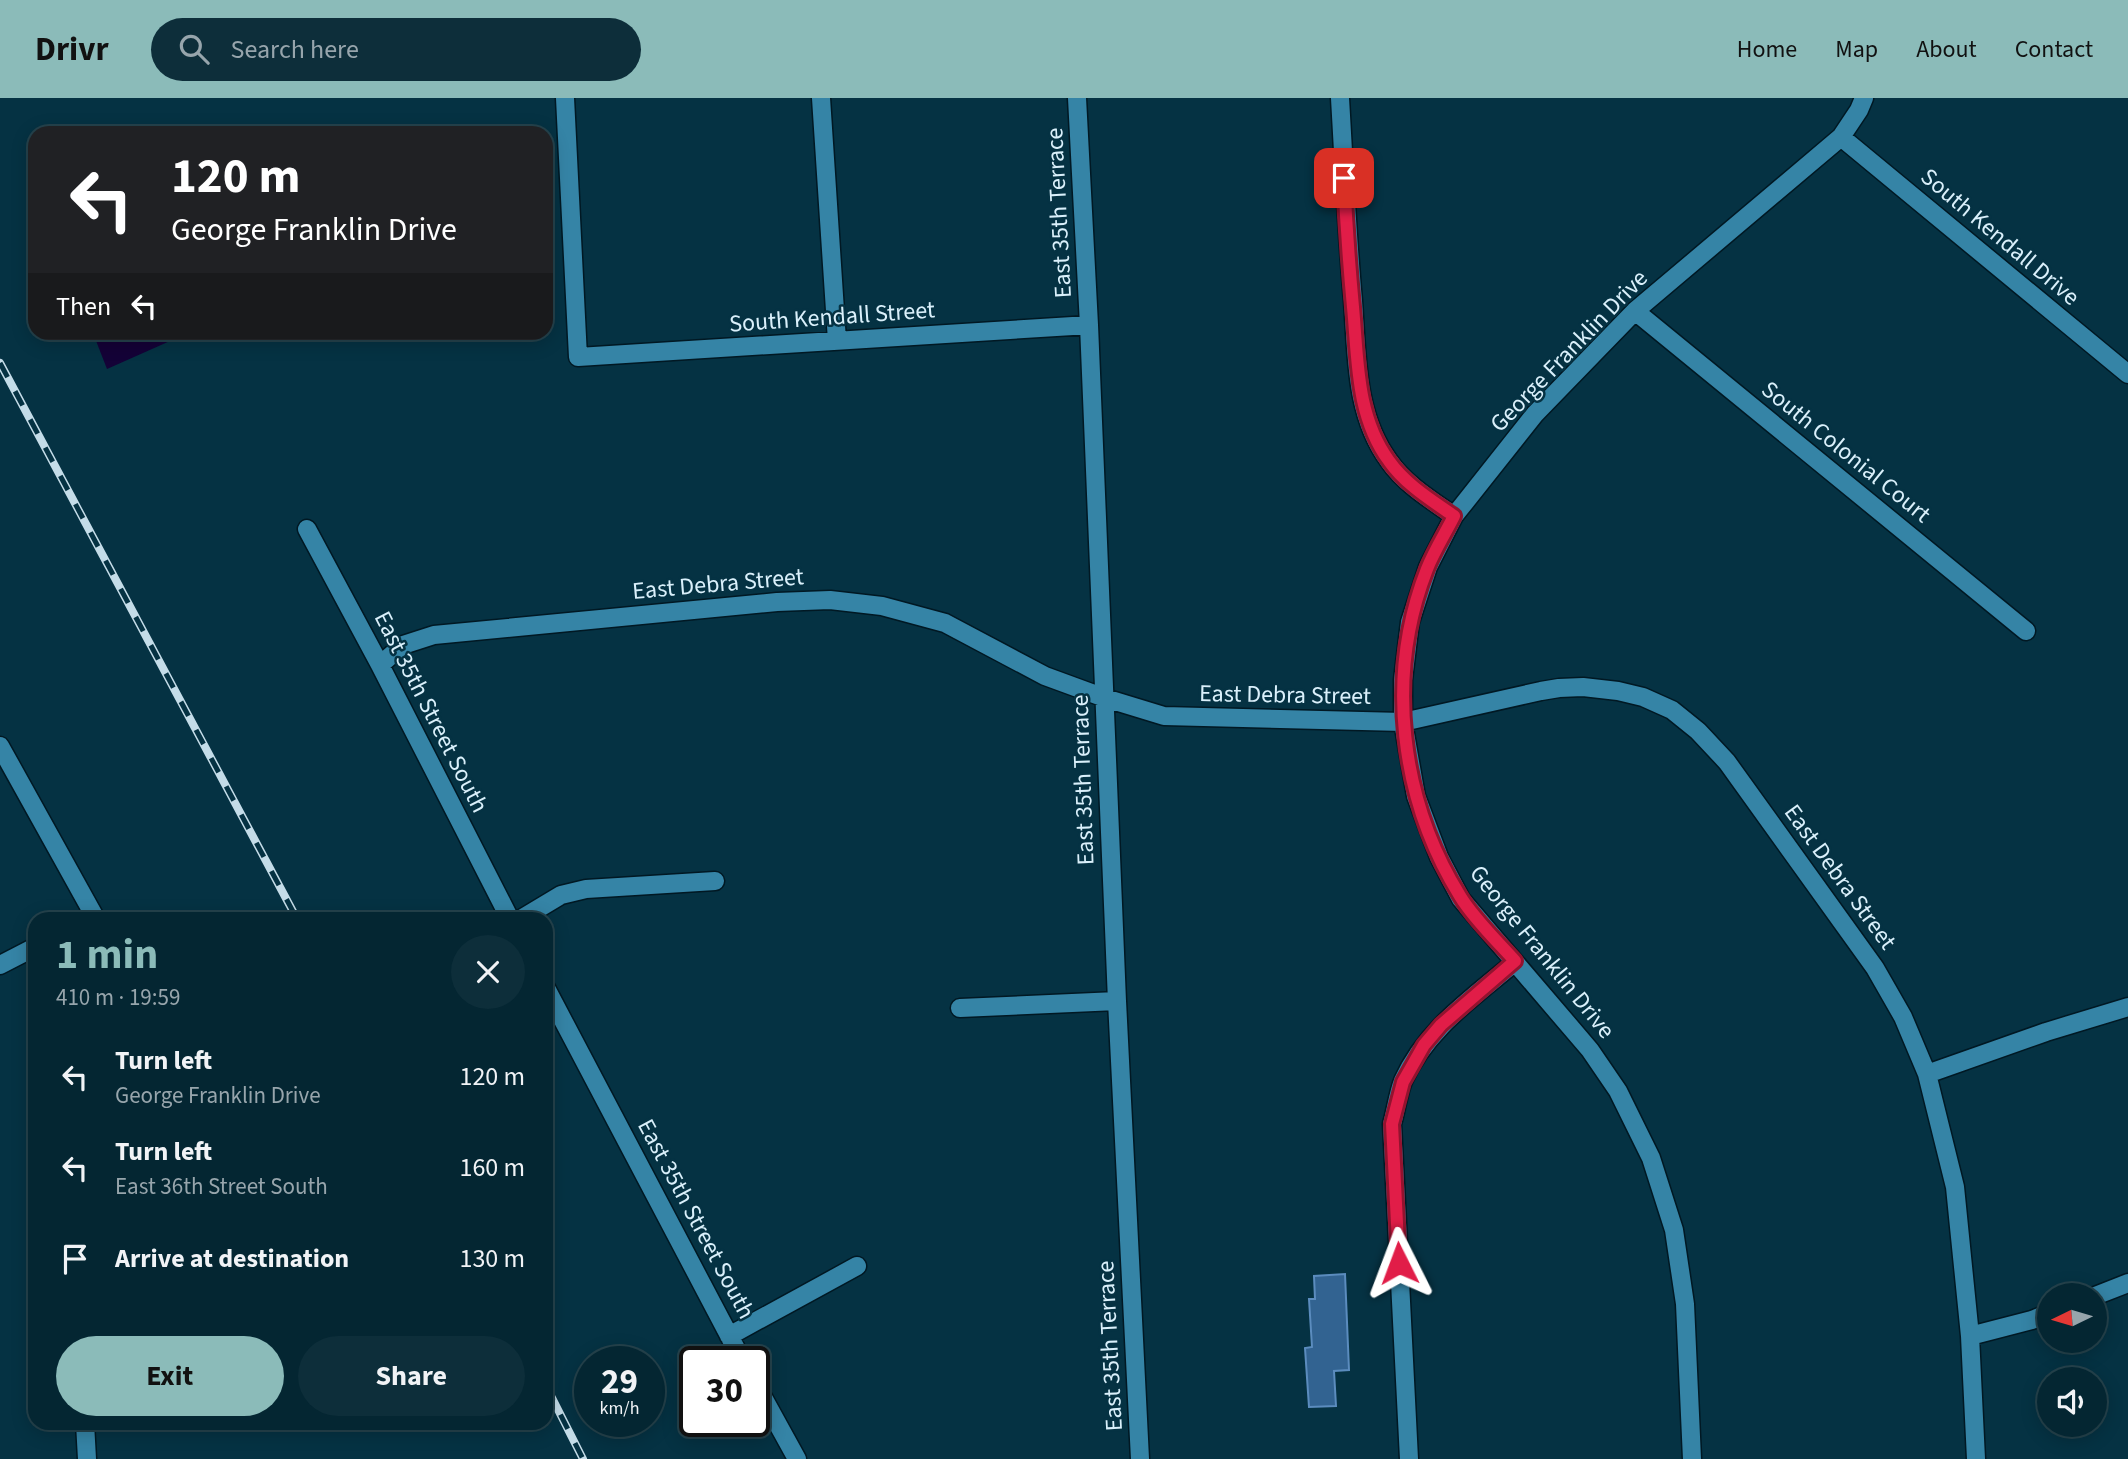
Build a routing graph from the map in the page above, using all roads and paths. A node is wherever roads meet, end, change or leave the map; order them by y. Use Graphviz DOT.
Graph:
graph roads {
  1 [pos="565,98"];
  2 [pos="821,98"];
  3 [pos="1077,98"];
  4 [pos="1340,98"];
  5 [pos="1864,98"];
  6 [pos="1841,137"];
  7 [pos="1635,312"];
  8 [pos="1089,325"];
  9 [pos="837,341"];
  10 [pos="2128,374"];
  11 [pos="1454,516"];
  12 [pos="307,529"];
  13 [pos="2026,631"];
  14 [pos="380,665"];
  15 [pos="1105,698"];
  16 [pos="1403,722"];
  17 [pos="0,746"];
  18 [pos="715,881"];
  19 [pos="90,912"];
  20 [pos="506,912"];
  21 [pos="533,912"];
  22 [pos="28,951"];
  23 [pos="1515,961"];
  24 [pos="0,965"];
  25 [pos="553,1001"];
  26 [pos="1117,1001"];
  27 [pos="2128,1007"];
  28 [pos="960,1008"];
  29 [pos="1927,1074"];
  30 [pos="858,1266"];
  31 [pos="2128,1283"];
  32 [pos="2107,1291"];
  33 [pos="2037,1318"];
  34 [pos="729,1336"];
  35 [pos="1970,1336"];
  36 [pos="734,1346"];
  37 [pos="770,1410"];
  38 [pos="85,1430"];
  39 [pos="87,1459"];
  40 [pos="797,1459"];
  41 [pos="1140,1459"];
  42 [pos="1409,1459"];
  43 [pos="1692,1459"];
  44 [pos="1976,1459"];
  1 -- 9 [label="street, South Kendall Street"];
  2 -- 9 [label="street"];
  3 -- 8 [label="street, East 35th Terrace"];
  4 -- 11 [label="street"];
  5 -- 6 [label="street, George Franklin Drive"];
  6 -- 7 [label="street, George Franklin Drive"];
  6 -- 10 [label="street, South Kendall Drive"];
  7 -- 11 [label="street, George Franklin Drive"];
  7 -- 13 [label="street, South Colonial Court"];
  8 -- 9 [label="street, South Kendall Street"];
  8 -- 15 [label="street, East 35th Terrace"];
  11 -- 16 [label="street, George Franklin Drive"];
  12 -- 14 [label="street, East 35th Street South"];
  14 -- 15 [label="street, East Debra Street"];
  14 -- 20 [label="street, East 35th Street South"];
  15 -- 16 [label="street, East Debra Street"];
  15 -- 26 [label="street, East 35th Terrace"];
  16 -- 23 [label="street, George Franklin Drive"];
  16 -- 29 [label="street, East Debra Street"];
  17 -- 19 [label="street"];
  18 -- 21 [label="street"];
  22 -- 24 [label="street"];
  23 -- 42 [label="street"];
  23 -- 43 [label="street, George Franklin Drive"];
  25 -- 34 [label="street, East 35th Street South"];
  26 -- 28 [label="street"];
  26 -- 41 [label="street, East 35th Terrace"];
  27 -- 29 [label="street"];
  29 -- 35 [label="street, East Debra Street"];
  30 -- 34 [label="street"];
  31 -- 32 [label="street"];
  33 -- 35 [label="street"];
  34 -- 36 [label="street, East 35th Street South"];
  35 -- 44 [label="street, East Debra Street"];
  37 -- 40 [label="street"];
  38 -- 39 [label="street"];
}
